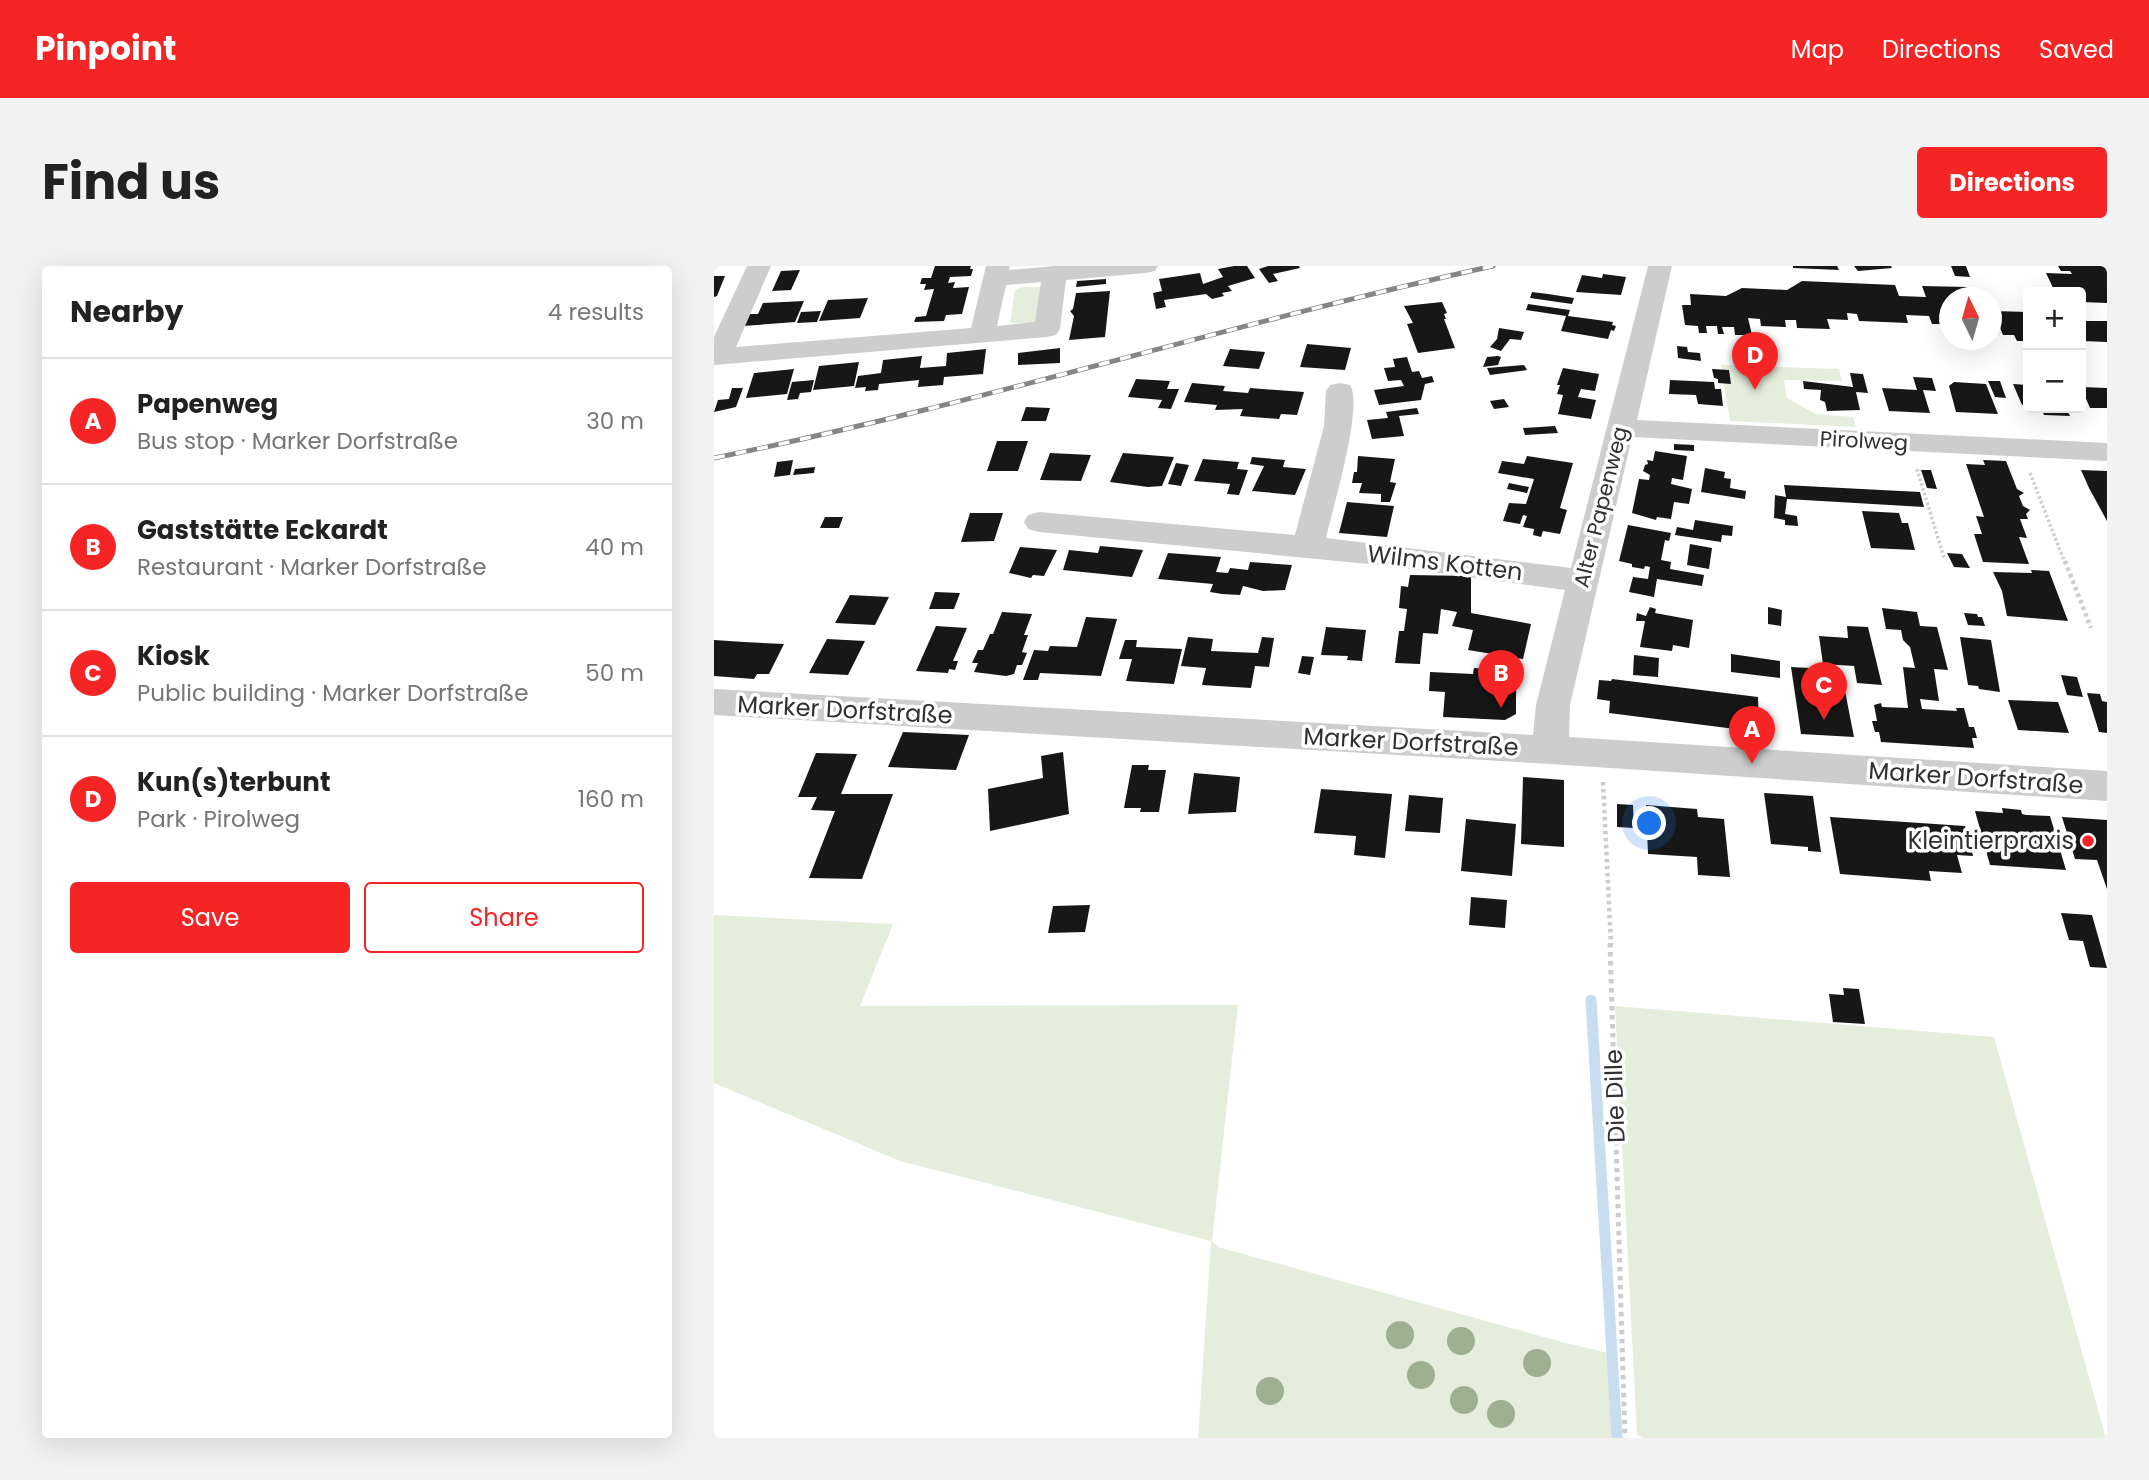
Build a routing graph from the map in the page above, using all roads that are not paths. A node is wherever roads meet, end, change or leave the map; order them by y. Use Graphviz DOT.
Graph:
graph roads {
  1 [pos="759,266"];
  2 [pos="1146,266"];
  3 [pos="1660,266"];
  4 [pos="997,272"];
  5 [pos="1054,274"];
  6 [pos="982,335"];
  7 [pos="716,357"];
  8 [pos="1340,391"];
  9 [pos="1621,428"];
  10 [pos="2107,452"];
  11 [pos="1038,522"];
  12 [pos="1308,547"];
  13 [pos="1582,581"];
  14 [pos="714,702"];
  15 [pos="1550,750"];
  16 [pos="2107,786"];
  1 -- 7 [label="street"];
  2 -- 5 [label="street"];
  3 -- 9 [label="street, Alter Papenweg"];
  4 -- 5 [label="street"];
  4 -- 6 [label="street"];
  5 -- 6 [label="street"];
  6 -- 7 [label="street"];
  8 -- 12 [label="street"];
  9 -- 10 [label="street, Pirolweg"];
  9 -- 13 [label="street, Alter Papenweg"];
  11 -- 12 [label="street, Wilms Kotten"];
  12 -- 13 [label="street, Wilms Kotten"];
  13 -- 15 [label="street, Alter Papenweg"];
  14 -- 15 [label="street, Marker Dorfstraße"];
  15 -- 16 [label="street, Marker Dorfstraße"];
}
